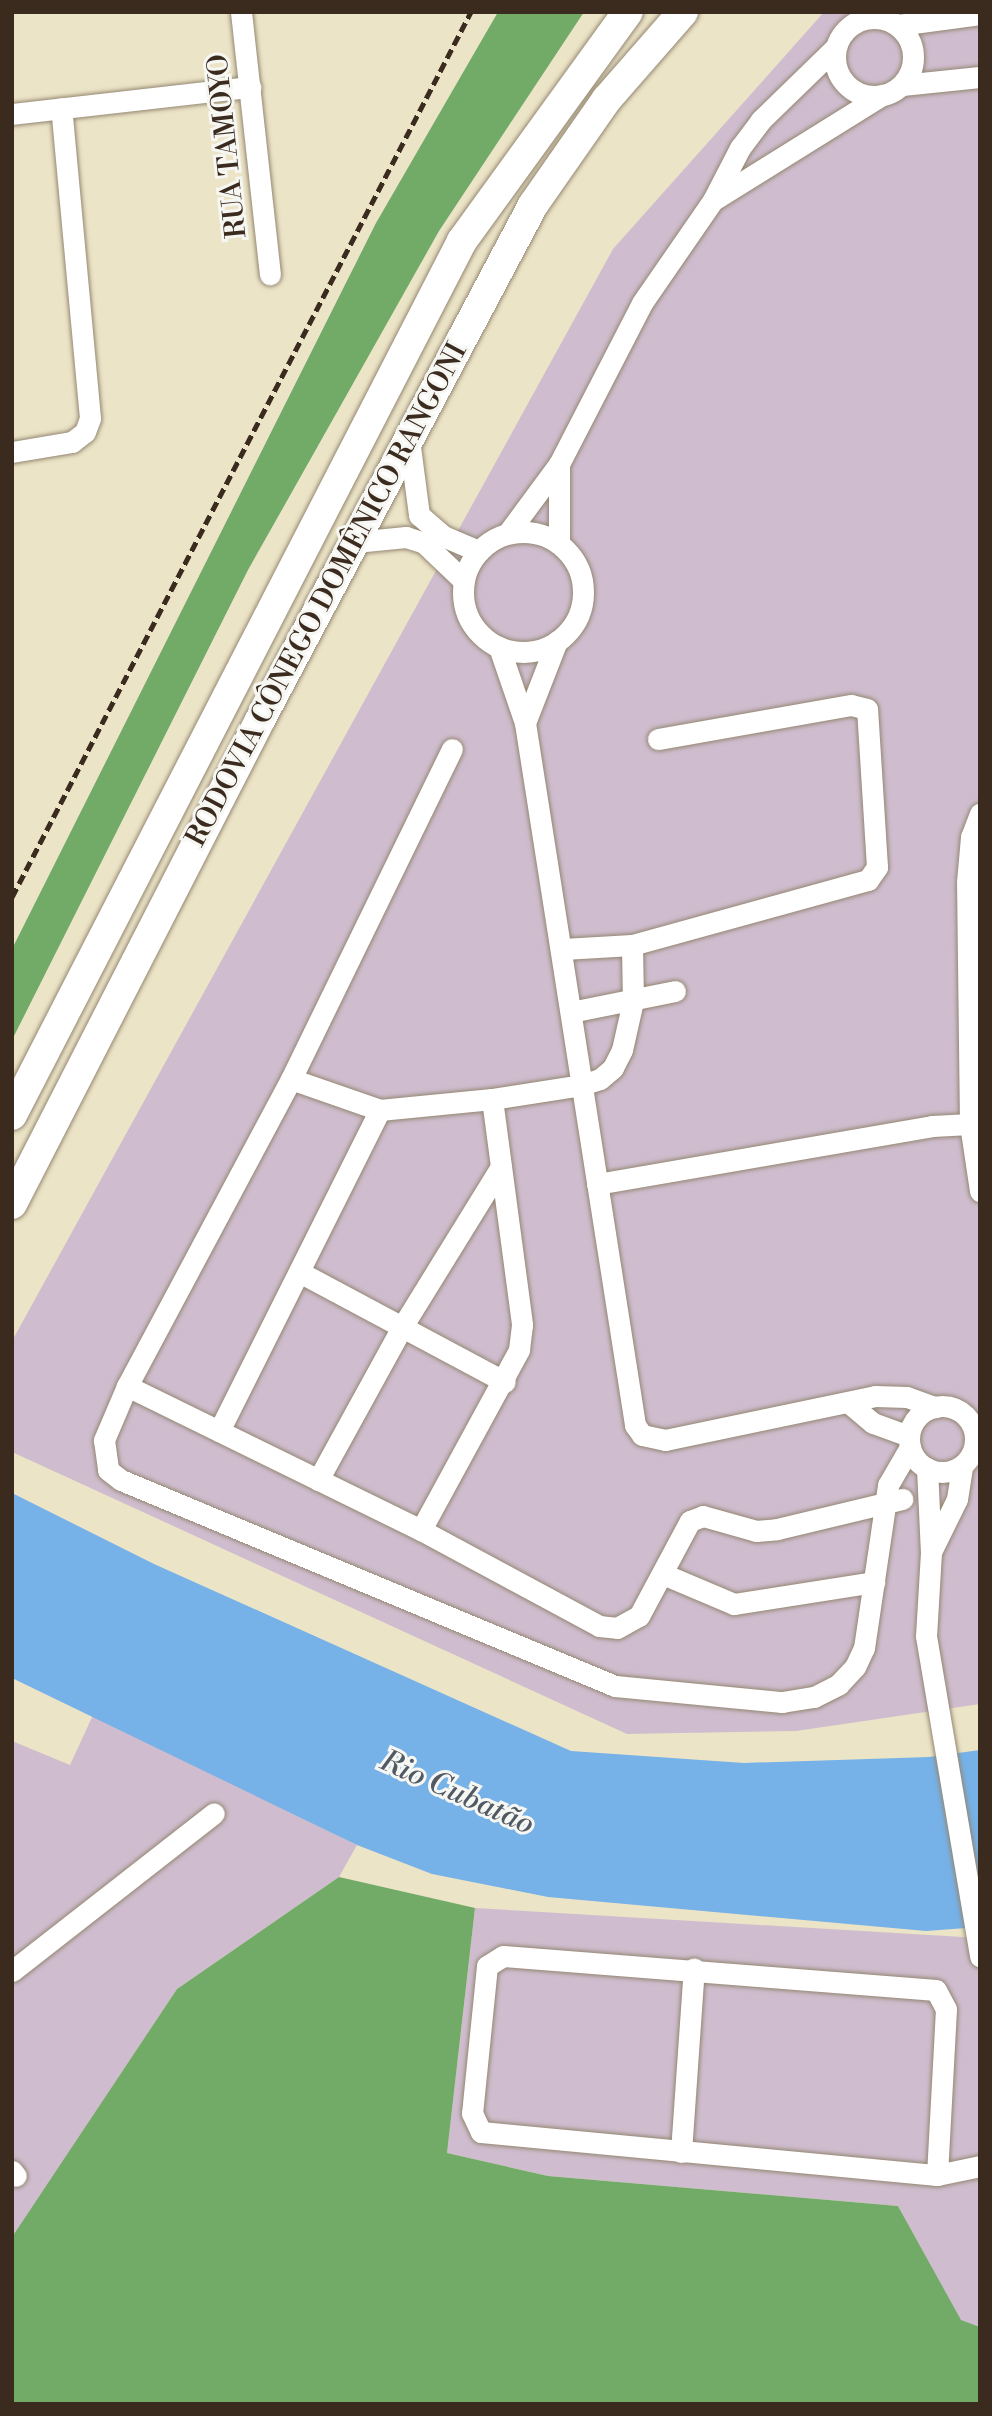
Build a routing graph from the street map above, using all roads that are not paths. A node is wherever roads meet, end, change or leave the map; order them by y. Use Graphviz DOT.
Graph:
graph roads {
  1 [pos="241,12"];
  2 [pos="628,12"];
  3 [pos="683,12"];
  4 [pos="980,14"];
  5 [pos="898,25"];
  6 [pos="835,48"];
  7 [pos="980,77"];
  8 [pos="902,85"];
  9 [pos="250,87"];
  10 [pos="882,95"];
  11 [pos="61,108"];
  12 [pos="12,114"];
  13 [pos="713,200"];
  14 [pos="270,274"];
  15 [pos="409,439"];
  16 [pos="12,452"];
  17 [pos="559,464"];
  18 [pos="508,534"];
  19 [pos="355,542"];
  20 [pos="559,543"];
  21 [pos="479,551"];
  22 [pos="464,580"];
  23 [pos="557,641"];
  24 [pos="499,647"];
  25 [pos="525,723"];
  26 [pos="659,739"];
  27 [pos="452,749"];
  28 [pos="980,814"];
  29 [pos="632,945"];
  30 [pos="563,949"];
  31 [pos="675,991"];
  32 [pos="633,1001"];
  33 [pos="571,1012"];
  34 [pos="291,1079"];
  35 [pos="582,1085"];
  36 [pos="492,1099"];
  37 [pos="380,1110"];
  38 [pos="12,1115"];
  39 [pos="970,1124"];
  40 [pos="501,1167"];
  41 [pos="597,1184"];
  42 [pos="980,1191"];
  43 [pos="12,1204"];
  44 [pos="301,1273"];
  45 [pos="402,1327"];
  46 [pos="505,1381"];
  47 [pos="127,1386"];
  48 [pos="980,1401"];
  49 [pos="849,1403"];
  50 [pos="945,1407"];
  51 [pos="219,1431"];
  52 [pos="978,1438"];
  53 [pos="909,1442"];
  54 [pos="962,1466"];
  55 [pos="925,1467"];
  56 [pos="318,1480"];
  57 [pos="890,1505"];
  58 [pos="421,1531"];
  59 [pos="931,1552"];
  60 [pos="663,1574"];
  61 [pos="874,1582"];
  62 [pos="214,1813"];
  63 [pos="980,1956"];
  64 [pos="694,1968"];
  65 [pos="12,1971"];
  66 [pos="681,2152"];
  67 [pos="980,2166"];
  68 [pos="937,2175"];
  1 -- 9 [label="street, RUA TAMOYO"];
  2 -- 38 [label="highway, RODOVIA CÔNEGO DOMÊNICO RANGONI"];
  3 -- 15 [label="highway, RODOVIA CÔNEGO DOMÊNICO RANGONI"];
  4 -- 5 [label="street"];
  5 -- 6 [label="street"];
  5 -- 8 [label="street"];
  6 -- 10 [label="street"];
  6 -- 13 [label="street"];
  7 -- 8 [label="street"];
  8 -- 10 [label="street"];
  9 -- 11 [label="street"];
  9 -- 14 [label="street, RUA TAMOYO"];
  10 -- 13 [label="street"];
  11 -- 12 [label="street"];
  11 -- 16 [label="street"];
  13 -- 17 [label="street"];
  15 -- 19 [label="highway, RODOVIA CÔNEGO DOMÊNICO RANGONI"];
  15 -- 21 [label="street"];
  17 -- 18 [label="street"];
  17 -- 20 [label="street"];
  18 -- 20 [label="street"];
  18 -- 21 [label="street"];
  19 -- 22 [label="street"];
  19 -- 43 [label="highway, RODOVIA CÔNEGO DOMÊNICO RANGONI"];
  20 -- 23 [label="street"];
  21 -- 22 [label="street"];
  22 -- 24 [label="street"];
  23 -- 24 [label="street"];
  23 -- 25 [label="street"];
  24 -- 25 [label="street"];
  25 -- 30 [label="street"];
  26 -- 29 [label="street"];
  27 -- 34 [label="street"];
  28 -- 39 [label="street"];
  29 -- 30 [label="street"];
  29 -- 32 [label="street"];
  30 -- 33 [label="street"];
  31 -- 32 [label="street"];
  32 -- 33 [label="street"];
  32 -- 35 [label="street"];
  33 -- 35 [label="street"];
  34 -- 37 [label="street"];
  34 -- 47 [label="street"];
  35 -- 36 [label="street"];
  35 -- 41 [label="street"];
  36 -- 37 [label="street"];
  36 -- 40 [label="street"];
  37 -- 44 [label="street"];
  39 -- 41 [label="street"];
  39 -- 42 [label="street"];
  40 -- 45 [label="street"];
  40 -- 46 [label="street"];
  41 -- 49 [label="street"];
  44 -- 45 [label="street"];
  44 -- 51 [label="street"];
  45 -- 46 [label="street"];
  45 -- 56 [label="street"];
  46 -- 58 [label="street"];
  47 -- 51 [label="street"];
  47 -- 61 [label="street"];
  48 -- 50 [label="street"];
  49 -- 50 [label="street"];
  49 -- 53 [label="street"];
  50 -- 52 [label="street"];
  50 -- 53 [label="street"];
  51 -- 56 [label="street"];
  52 -- 54 [label="street"];
  53 -- 55 [label="street"];
  53 -- 57 [label="street"];
  54 -- 55 [label="street"];
  54 -- 59 [label="street"];
  55 -- 57 [label="street"];
  55 -- 59 [label="street"];
  56 -- 58 [label="street"];
  57 -- 60 [label="street"];
  57 -- 61 [label="street"];
  58 -- 60 [label="street"];
  59 -- 63 [label="street"];
  60 -- 61 [label="street"];
  62 -- 65 [label="street"];
  64 -- 66 [label="street"];
  64 -- 66 [label="street"];
  64 -- 68 [label="street"];
  66 -- 68 [label="street"];
  67 -- 68 [label="street"];
}
